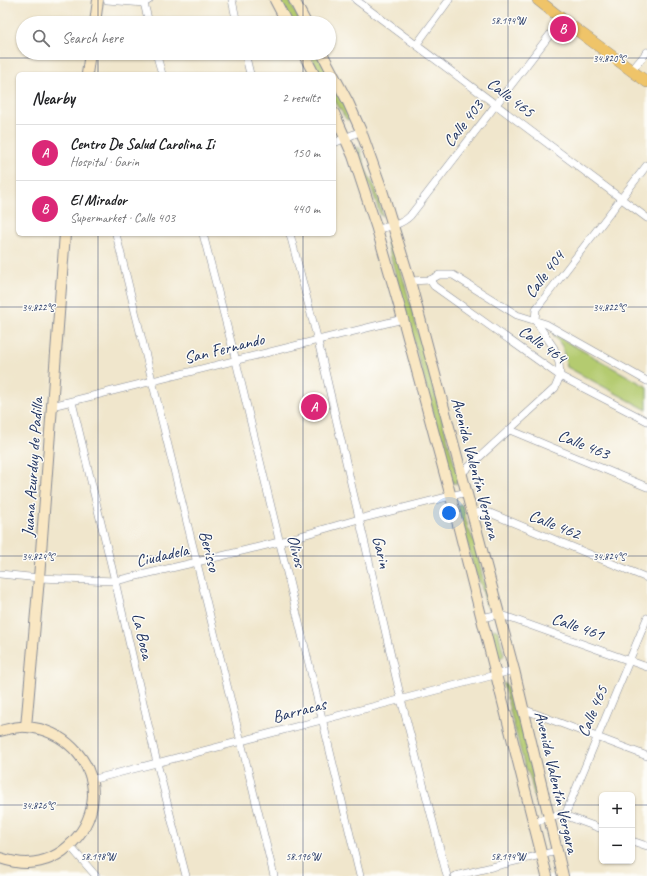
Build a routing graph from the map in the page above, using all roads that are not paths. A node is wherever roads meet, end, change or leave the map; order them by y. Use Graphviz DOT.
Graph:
graph roads {
  1 [pos="98,0"];
  2 [pos="107,0"];
  3 [pos="232,0"];
  4 [pos="275,0"];
  5 [pos="294,0"];
  6 [pos="356,0"];
  7 [pos="449,0"];
  8 [pos="539,0"];
  9 [pos="146,1"];
  10 [pos="96,16"];
  11 [pos="148,16"];
  12 [pos="235,16"];
  13 [pos="283,16"];
  14 [pos="302,16"];
  15 [pos="562,19"];
  16 [pos="417,44"];
  17 [pos="647,52"];
  18 [pos="89,60"];
  19 [pos="158,60"];
  20 [pos="247,60"];
  21 [pos="307,60"];
  22 [pos="326,60"];
  23 [pos="632,70"];
  24 [pos="87,72"];
  25 [pos="161,72"];
  26 [pos="250,72"];
  27 [pos="313,72"];
  28 [pos="332,72"];
  29 [pos="336,79"];
  30 [pos="646,80"];
  31 [pos="496,105"];
  32 [pos="336,117"];
  33 [pos="361,131"];
  34 [pos="346,138"];
  35 [pos="336,142"];
  36 [pos="647,165"];
  37 [pos="621,198"];
  38 [pos="647,218"];
  39 [pos="392,226"];
  40 [pos="377,229"];
  41 [pos="65,236"];
  42 [pos="116,236"];
  43 [pos="204,236"];
  44 [pos="291,236"];
  45 [pos="430,280"];
  46 [pos="410,281"];
  47 [pos="403,319"];
  48 [pos="535,320"];
  49 [pos="318,341"];
  50 [pos="236,361"];
  51 [pos="560,376"];
  52 [pos="152,381"];
  53 [pos="647,382"];
  54 [pos="72,402"];
  55 [pos="52,406"];
  56 [pos="647,420"];
  57 [pos="510,430"];
  58 [pos="462,473"];
  59 [pos="647,487"];
  60 [pos="467,492"];
  61 [pos="451,497"];
  62 [pos="472,514"];
  63 [pos="359,519"];
  64 [pos="279,542"];
  65 [pos="197,562"];
  66 [pos="0,574"];
  67 [pos="39,578"];
  68 [pos="647,578"];
  69 [pos="116,581"];
  70 [pos="499,614"];
  71 [pos="482,618"];
  72 [pos="647,618"];
  73 [pos="630,660"];
  74 [pos="647,667"];
  75 [pos="514,670"];
  76 [pos="497,675"];
  77 [pos="401,699"];
  78 [pos="523,709"];
  79 [pos="323,720"];
  80 [pos="26,727"];
  81 [pos="0,731"];
  82 [pos="598,737"];
  83 [pos="241,741"];
  84 [pos="647,756"];
  85 [pos="157,763"];
  86 [pos="91,780"];
  87 [pos="565,815"];
  88 [pos="548,818"];
  89 [pos="533,822"];
  90 [pos="599,828"];
  91 [pos="635,842"];
  92 [pos="70,846"];
  93 [pos="647,846"];
  94 [pos="557,851"];
  95 [pos="542,855"];
  96 [pos="0,858"];
  97 [pos="96,876"];
  98 [pos="186,876"];
  99 [pos="274,876"];
  100 [pos="360,876"];
  101 [pos="447,876"];
  102 [pos="455,876"];
  103 [pos="547,876"];
  104 [pos="563,876"];
  1 -- 10 [label="street"];
  2 -- 9 [label="street"];
  3 -- 12 [label="street"];
  4 -- 13 [label="street"];
  5 -- 14 [label="street"];
  6 -- 16 [label="street, Calle 465"];
  7 -- 16 [label="street"];
  8 -- 15 [label="main road"];
  9 -- 11 [label="street"];
  15 -- 23 [label="main road"];
  15 -- 31 [label="street, Calle 403"];
  16 -- 31 [label="street, Calle 465"];
  17 -- 23 [label="street"];
  18 -- 24 [label="street"];
  19 -- 25 [label="street"];
  20 -- 26 [label="street"];
  21 -- 27 [label="street"];
  22 -- 28 [label="street, Avenida Valentín Vergara"];
  23 -- 30 [label="main road"];
  29 -- 33 [label="street, Avenida Valentín Vergara"];
  31 -- 37 [label="street, Calle 465"];
  31 -- 39 [label="street, Calle 403"];
  32 -- 34 [label="street, Avenida Valentín Vergara"];
  33 -- 34 [label="street"];
  33 -- 39 [label="street, Avenida Valentín Vergara"];
  34 -- 35 [label="street"];
  34 -- 40 [label="street, Avenida Valentín Vergara"];
  36 -- 37 [label="street, Calle 404"];
  37 -- 38 [label="street, Calle 465"];
  37 -- 48 [label="street, Calle 404"];
  39 -- 40 [label="street, Calle 403"];
  39 -- 46 [label="street, Avenida Valentín Vergara"];
  40 -- 47 [label="street, Avenida Valentín Vergara"];
  41 -- 55 [label="street, Juana Azurduy de Padilla"];
  42 -- 52 [label="street, Berisso"];
  43 -- 50 [label="street, Olivos"];
  44 -- 49 [label="street, Garin"];
  45 -- 46 [label="street, Calle 464"];
  45 -- 48 [label="street, Calle 464"];
  45 -- 51 [label="street, Calle 464"];
  46 -- 58 [label="street, Avenida Valentín Vergara"];
  47 -- 49 [label="street, San Fernando"];
  47 -- 61 [label="street, Avenida Valentín Vergara"];
  48 -- 51 [label="street, Calle 404"];
  48 -- 53 [label="street, Calle 464"];
  49 -- 50 [label="street, San Fernando"];
  49 -- 63 [label="street, Garin"];
  50 -- 52 [label="street, San Fernando"];
  50 -- 64 [label="street, Olivos"];
  51 -- 56 [label="street, Calle 464"];
  51 -- 57 [label="street"];
  52 -- 54 [label="street, San Fernando"];
  52 -- 65 [label="street, Berisso"];
  54 -- 55 [label="street, San Fernando"];
  54 -- 69 [label="street, La Boca"];
  55 -- 67 [label="street, Juana Azurduy de Padilla"];
  57 -- 58 [label="street"];
  57 -- 59 [label="street, Calle 463"];
  58 -- 60 [label="street, Avenida Valentín Vergara"];
  60 -- 61 [label="street, Ciudadela"];
  60 -- 62 [label="street, Avenida Valentín Vergara"];
  61 -- 63 [label="street, Ciudadela"];
  61 -- 71 [label="street, Avenida Valentín Vergara"];
  62 -- 68 [label="street, Calle 462"];
  62 -- 70 [label="street, Avenida Valentín Vergara"];
  63 -- 64 [label="street, Ciudadela"];
  63 -- 77 [label="street, Garin"];
  64 -- 65 [label="street, Ciudadela"];
  64 -- 79 [label="street, Olivos"];
  65 -- 69 [label="street, Ciudadela"];
  65 -- 83 [label="street, Berisso"];
  66 -- 67 [label="street, Ciudadela"];
  67 -- 69 [label="street, Ciudadela"];
  67 -- 80 [label="street, Juana Azurduy de Padilla"];
  69 -- 85 [label="street, La Boca"];
  70 -- 71 [label="street"];
  70 -- 73 [label="street, Calle 461"];
  70 -- 75 [label="street, Avenida Valentín Vergara"];
  71 -- 76 [label="street, Avenida Valentín Vergara"];
  72 -- 73 [label="street, Calle 465"];
  73 -- 74 [label="street, Calle 461"];
  73 -- 82 [label="street, Calle 465"];
  75 -- 76 [label="street, Barracas"];
  75 -- 78 [label="street, Avenida Valentín Vergara"];
  76 -- 77 [label="street, Barracas"];
  76 -- 89 [label="street, Avenida Valentín Vergara"];
  77 -- 79 [label="street, Barracas"];
  77 -- 101 [label="street, Garin"];
  78 -- 82 [label="street"];
  78 -- 88 [label="street, Avenida Valentín Vergara"];
  79 -- 83 [label="street, Barracas"];
  79 -- 100 [label="street, Olivos"];
  80 -- 81 [label="street"];
  80 -- 86 [label="street"];
  82 -- 84 [label="street"];
  82 -- 87 [label="street, Calle 465"];
  83 -- 85 [label="street, Barracas"];
  83 -- 99 [label="street, Berisso"];
  85 -- 86 [label="street, Barracas"];
  85 -- 98 [label="street, La Boca"];
  86 -- 92 [label="street"];
  87 -- 88 [label="street"];
  87 -- 90 [label="street"];
  88 -- 89 [label="street"];
  88 -- 94 [label="street, Avenida Valentín Vergara"];
  89 -- 95 [label="street, Avenida Valentín Vergara"];
  91 -- 93 [label="street"];
  92 -- 96 [label="street"];
  92 -- 97 [label="street"];
  94 -- 95 [label="street"];
  94 -- 104 [label="street, Avenida Valentín Vergara"];
  95 -- 102 [label="street"];
  95 -- 103 [label="street, Avenida Valentín Vergara"];
}
